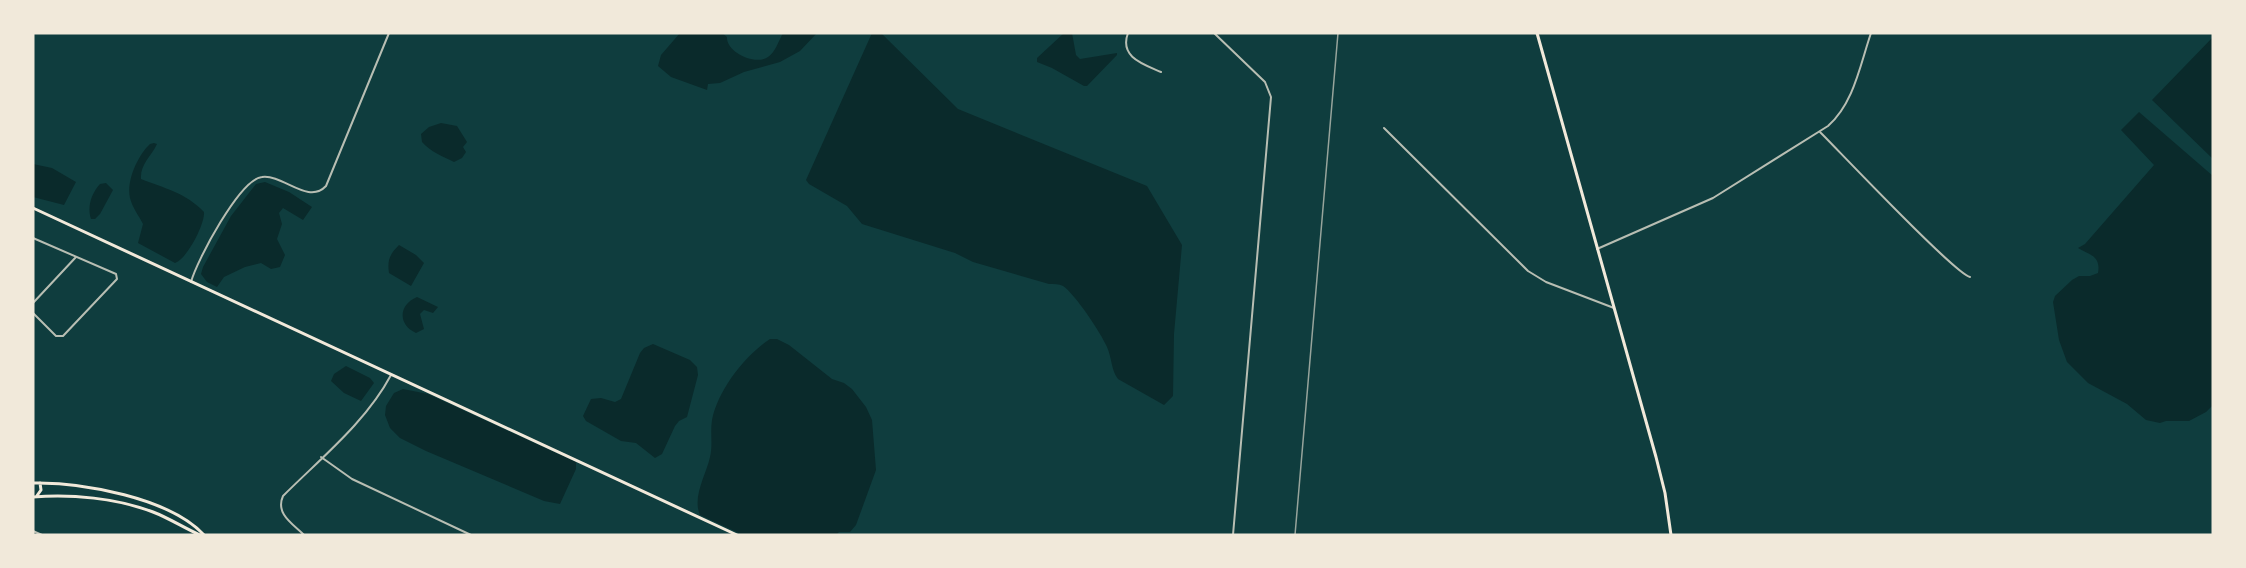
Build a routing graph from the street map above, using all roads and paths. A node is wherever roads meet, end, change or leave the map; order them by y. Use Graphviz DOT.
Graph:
graph roads {
  1 [pos="388,33"];
  2 [pos="1128,33"];
  3 [pos="1214,33"];
  4 [pos="1537,33"];
  5 [pos="1871,33"];
  6 [pos="1161,72"];
  7 [pos="1384,128"];
  8 [pos="1820,132"];
  9 [pos="33,208"];
  10 [pos="33,238"];
  11 [pos="1598,249"];
  12 [pos="77,256"];
  13 [pos="1970,277"];
  14 [pos="191,282"];
  15 [pos="33,303"];
  16 [pos="1614,308"];
  17 [pos="33,313"];
  18 [pos="391,375"];
  19 [pos="321,458"];
  20 [pos="33,483"];
  21 [pos="40,483"];
  22 [pos="34,499"];
  23 [pos="33,531"];
  24 [pos="42,535"];
  25 [pos="202,535"];
  26 [pos="304,535"];
  27 [pos="471,535"];
  28 [pos="738,535"];
  29 [pos="1233,535"];
  30 [pos="1671,535"];
  1 -- 14 [label="street"];
  2 -- 6 [label="street"];
  3 -- 29 [label="street"];
  4 -- 11 [label="main road"];
  5 -- 8 [label="street"];
  7 -- 16 [label="street"];
  8 -- 11 [label="street"];
  8 -- 13 [label="street"];
  9 -- 14 [label="main road"];
  10 -- 12 [label="street"];
  11 -- 16 [label="main road"];
  12 -- 15 [label="street"];
  12 -- 17 [label="street"];
  14 -- 18 [label="main road"];
  16 -- 30 [label="main road"];
  18 -- 19 [label="street"];
  18 -- 28 [label="main road"];
  19 -- 26 [label="street"];
  19 -- 27 [label="street"];
  20 -- 21 [label="main road"];
  21 -- 22 [label="main road"];
  21 -- 25 [label="main road"];
  22 -- 25 [label="main road"];
  23 -- 24 [label="street"];
}
